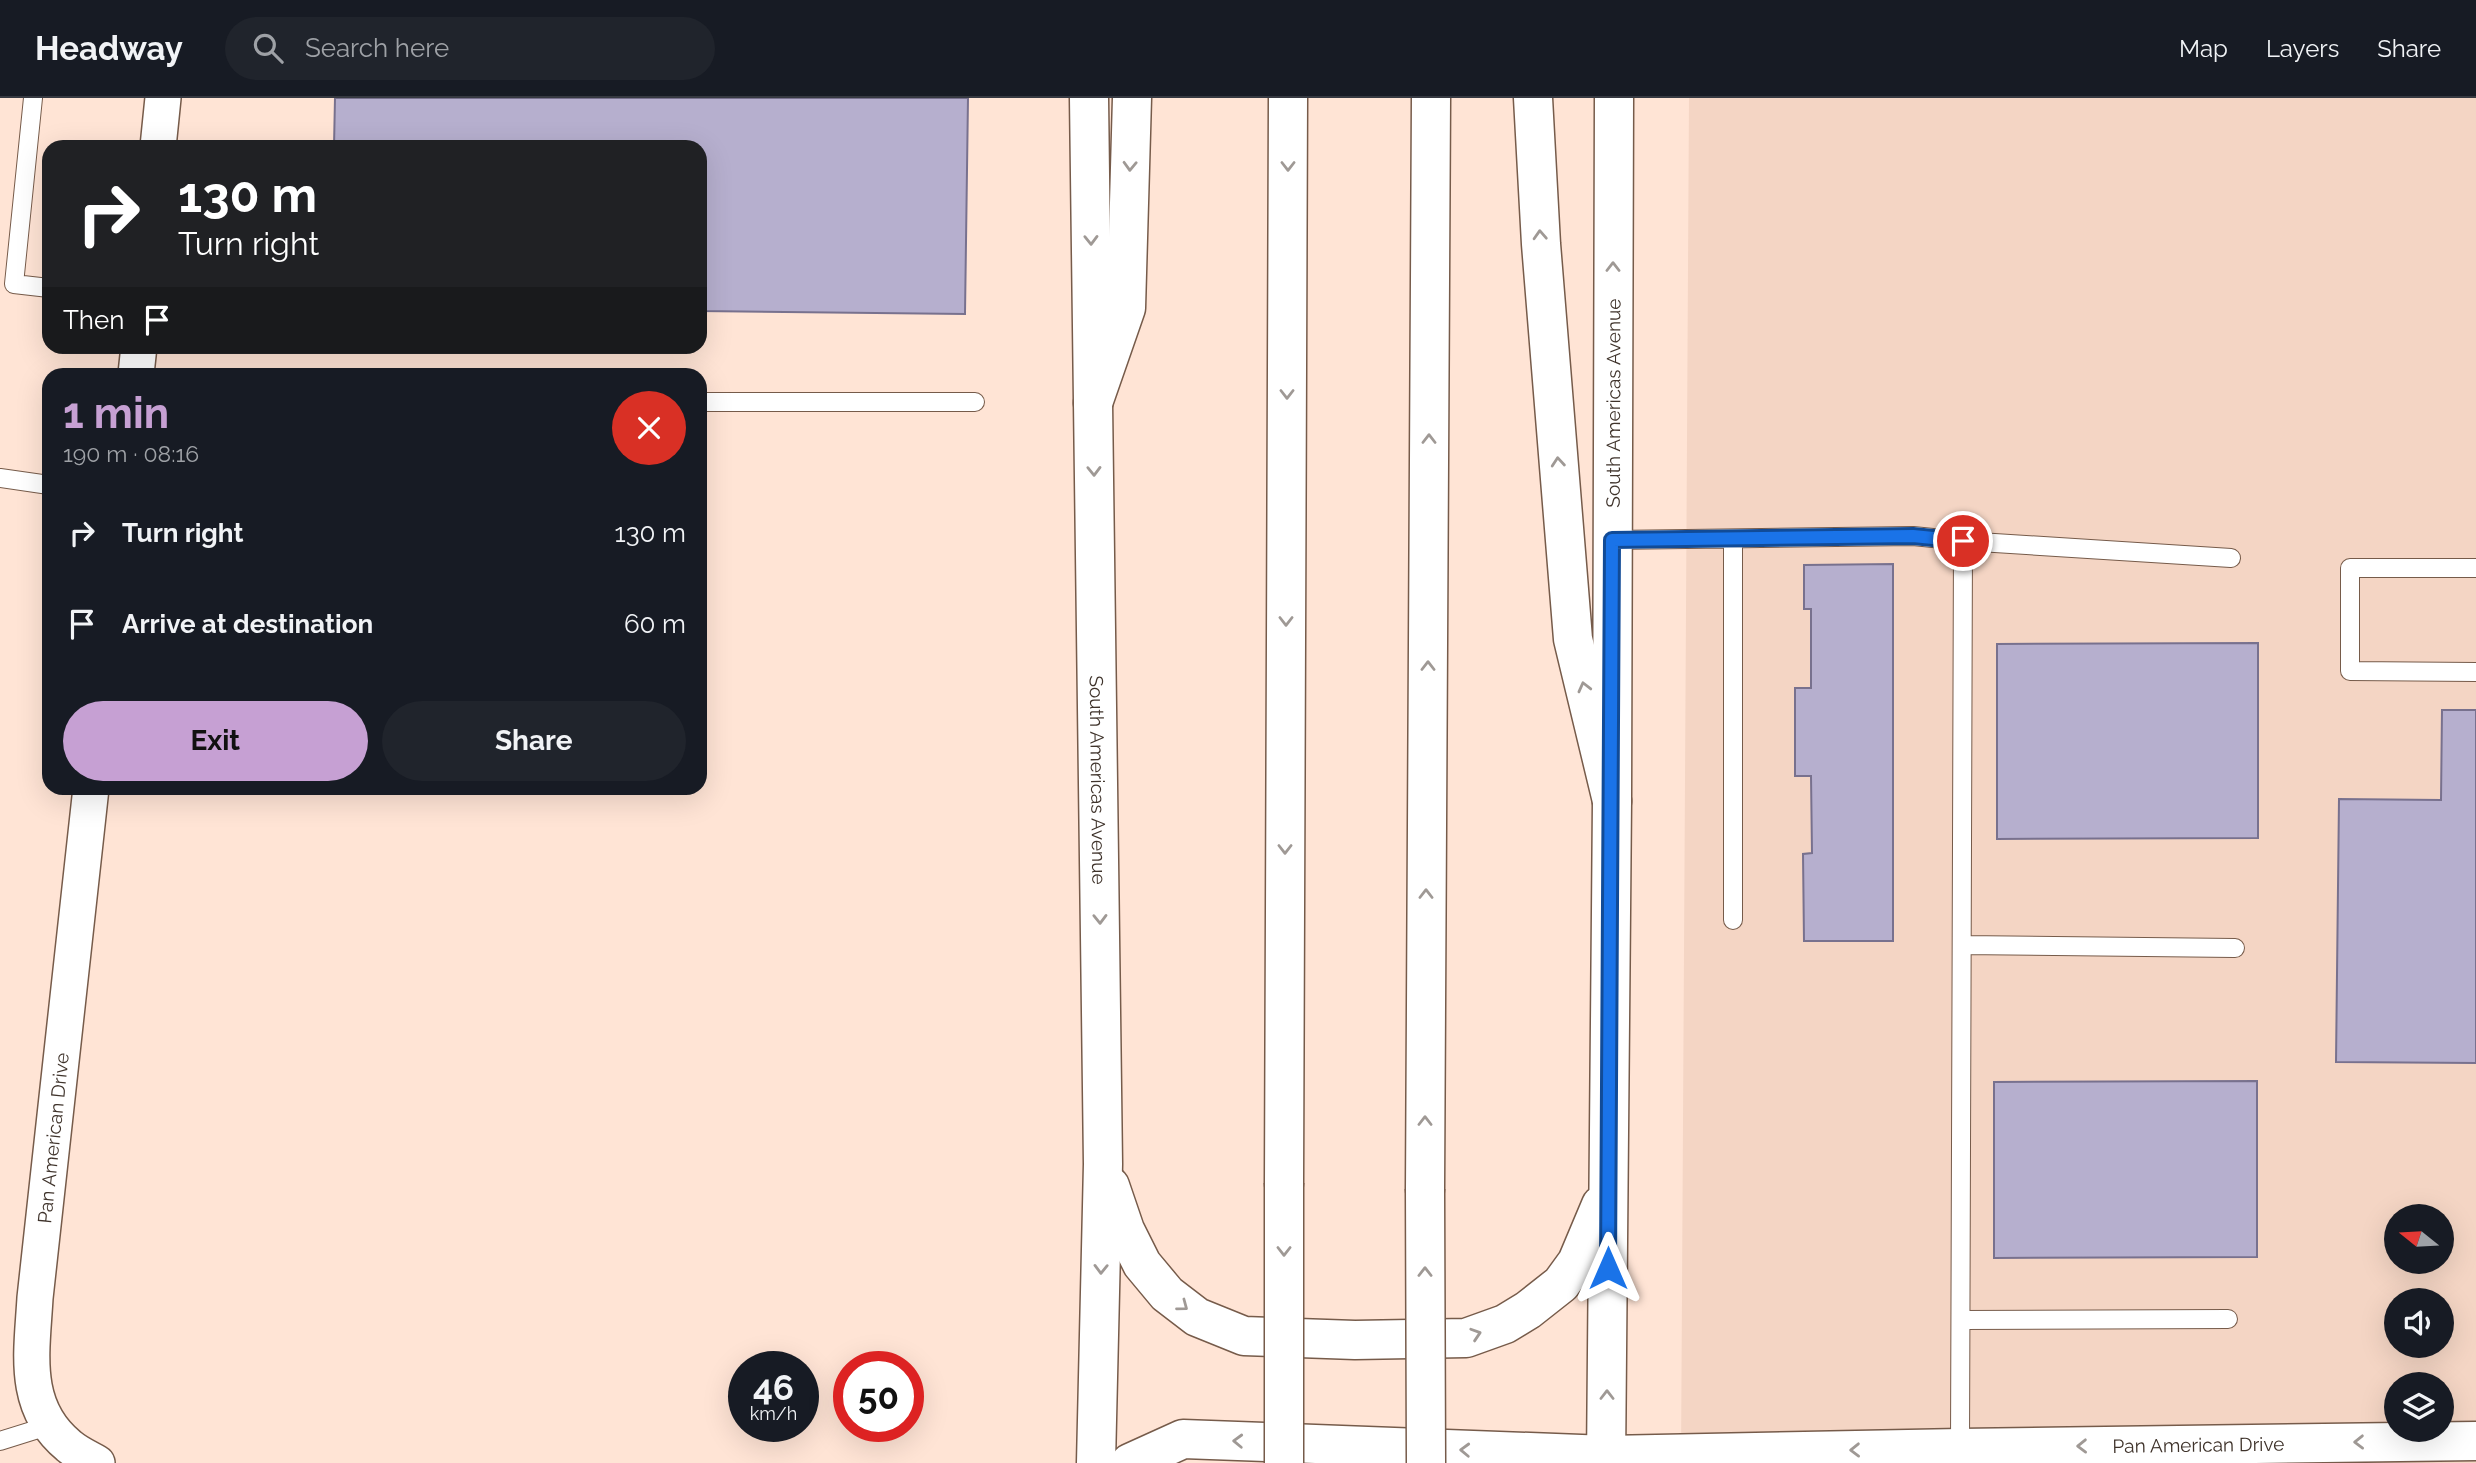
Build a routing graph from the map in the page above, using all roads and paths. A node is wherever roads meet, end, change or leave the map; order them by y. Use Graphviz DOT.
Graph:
graph roads {
  1 [pos="33,98"];
  2 [pos="163,98"];
  3 [pos="1089,98"];
  4 [pos="1132,98"];
  5 [pos="1288,98"];
  6 [pos="1431,98"];
  7 [pos="1533,98"];
  8 [pos="1614,98"];
  9 [pos="159,140"];
  10 [pos="7,283"];
  11 [pos="42,287"];
  12 [pos="707,402"];
  13 [pos="975,402"];
  14 [pos="1093,403"];
  15 [pos="0,478"];
  16 [pos="42,484"];
  17 [pos="1733,539"];
  18 [pos="1612,540"];
  19 [pos="1963,541"];
  20 [pos="2231,558"];
  21 [pos="2476,568"];
  22 [pos="2476,672"];
  23 [pos="91,795"];
  24 [pos="1612,801"];
  25 [pos="1733,920"];
  26 [pos="1962,945"];
  27 [pos="2235,948"];
  28 [pos="1103,1164"];
  29 [pos="1608,1187"];
  30 [pos="2228,1319"];
  31 [pos="1962,1320"];
  32 [pos="51,1425"];
  33 [pos="0,1441"];
  34 [pos="2476,1441"];
  35 [pos="1960,1448"];
  36 [pos="1607,1459"];
  37 [pos="97,1463"];
  38 [pos="1096,1463"];
  39 [pos="1130,1463"];
  40 [pos="1284,1463"];
  41 [pos="1426,1463"];
  1 -- 10 [label="lane"];
  2 -- 9 [label="street"];
  3 -- 14 [label="main road, South Americas Avenue, one-way"];
  4 -- 14 [label="main road, one-way"];
  5 -- 40 [label="main road, one-way, bridge"];
  41 -- 6 [label="main road, one-way, bridge"];
  24 -- 7 [label="main road, one-way"];
  18 -- 8 [label="main road, South Americas Avenue, one-way"];
  10 -- 11 [label="lane"];
  12 -- 13 [label="lane"];
  14 -- 28 [label="main road, South Americas Avenue, one-way"];
  15 -- 16 [label="lane"];
  17 -- 18 [label="lane"];
  17 -- 19 [label="lane"];
  17 -- 25 [label="lane"];
  18 -- 24 [label="main road, South Americas Avenue"];
  19 -- 20 [label="lane"];
  19 -- 26 [label="lane"];
  21 -- 22 [label="lane"];
  23 -- 32 [label="street, Pan American Drive"];
  24 -- 29 [label="main road, South Americas Avenue"];
  26 -- 27 [label="lane"];
  26 -- 31 [label="lane"];
  28 -- 29 [label="main road, one-way"];
  28 -- 38 [label="main road, South Americas Avenue, one-way"];
  36 -- 29 [label="main road, South Americas Avenue, one-way"];
  30 -- 31 [label="lane"];
  31 -- 35 [label="lane"];
  32 -- 33 [label="lane"];
  32 -- 37 [label="street, Pan American Drive"];
  34 -- 35 [label="main road, Pan American Drive, one-way"];
  35 -- 36 [label="main road, Pan American Drive, one-way"];
  36 -- 39 [label="main road, Pan American Drive, one-way"];
}
